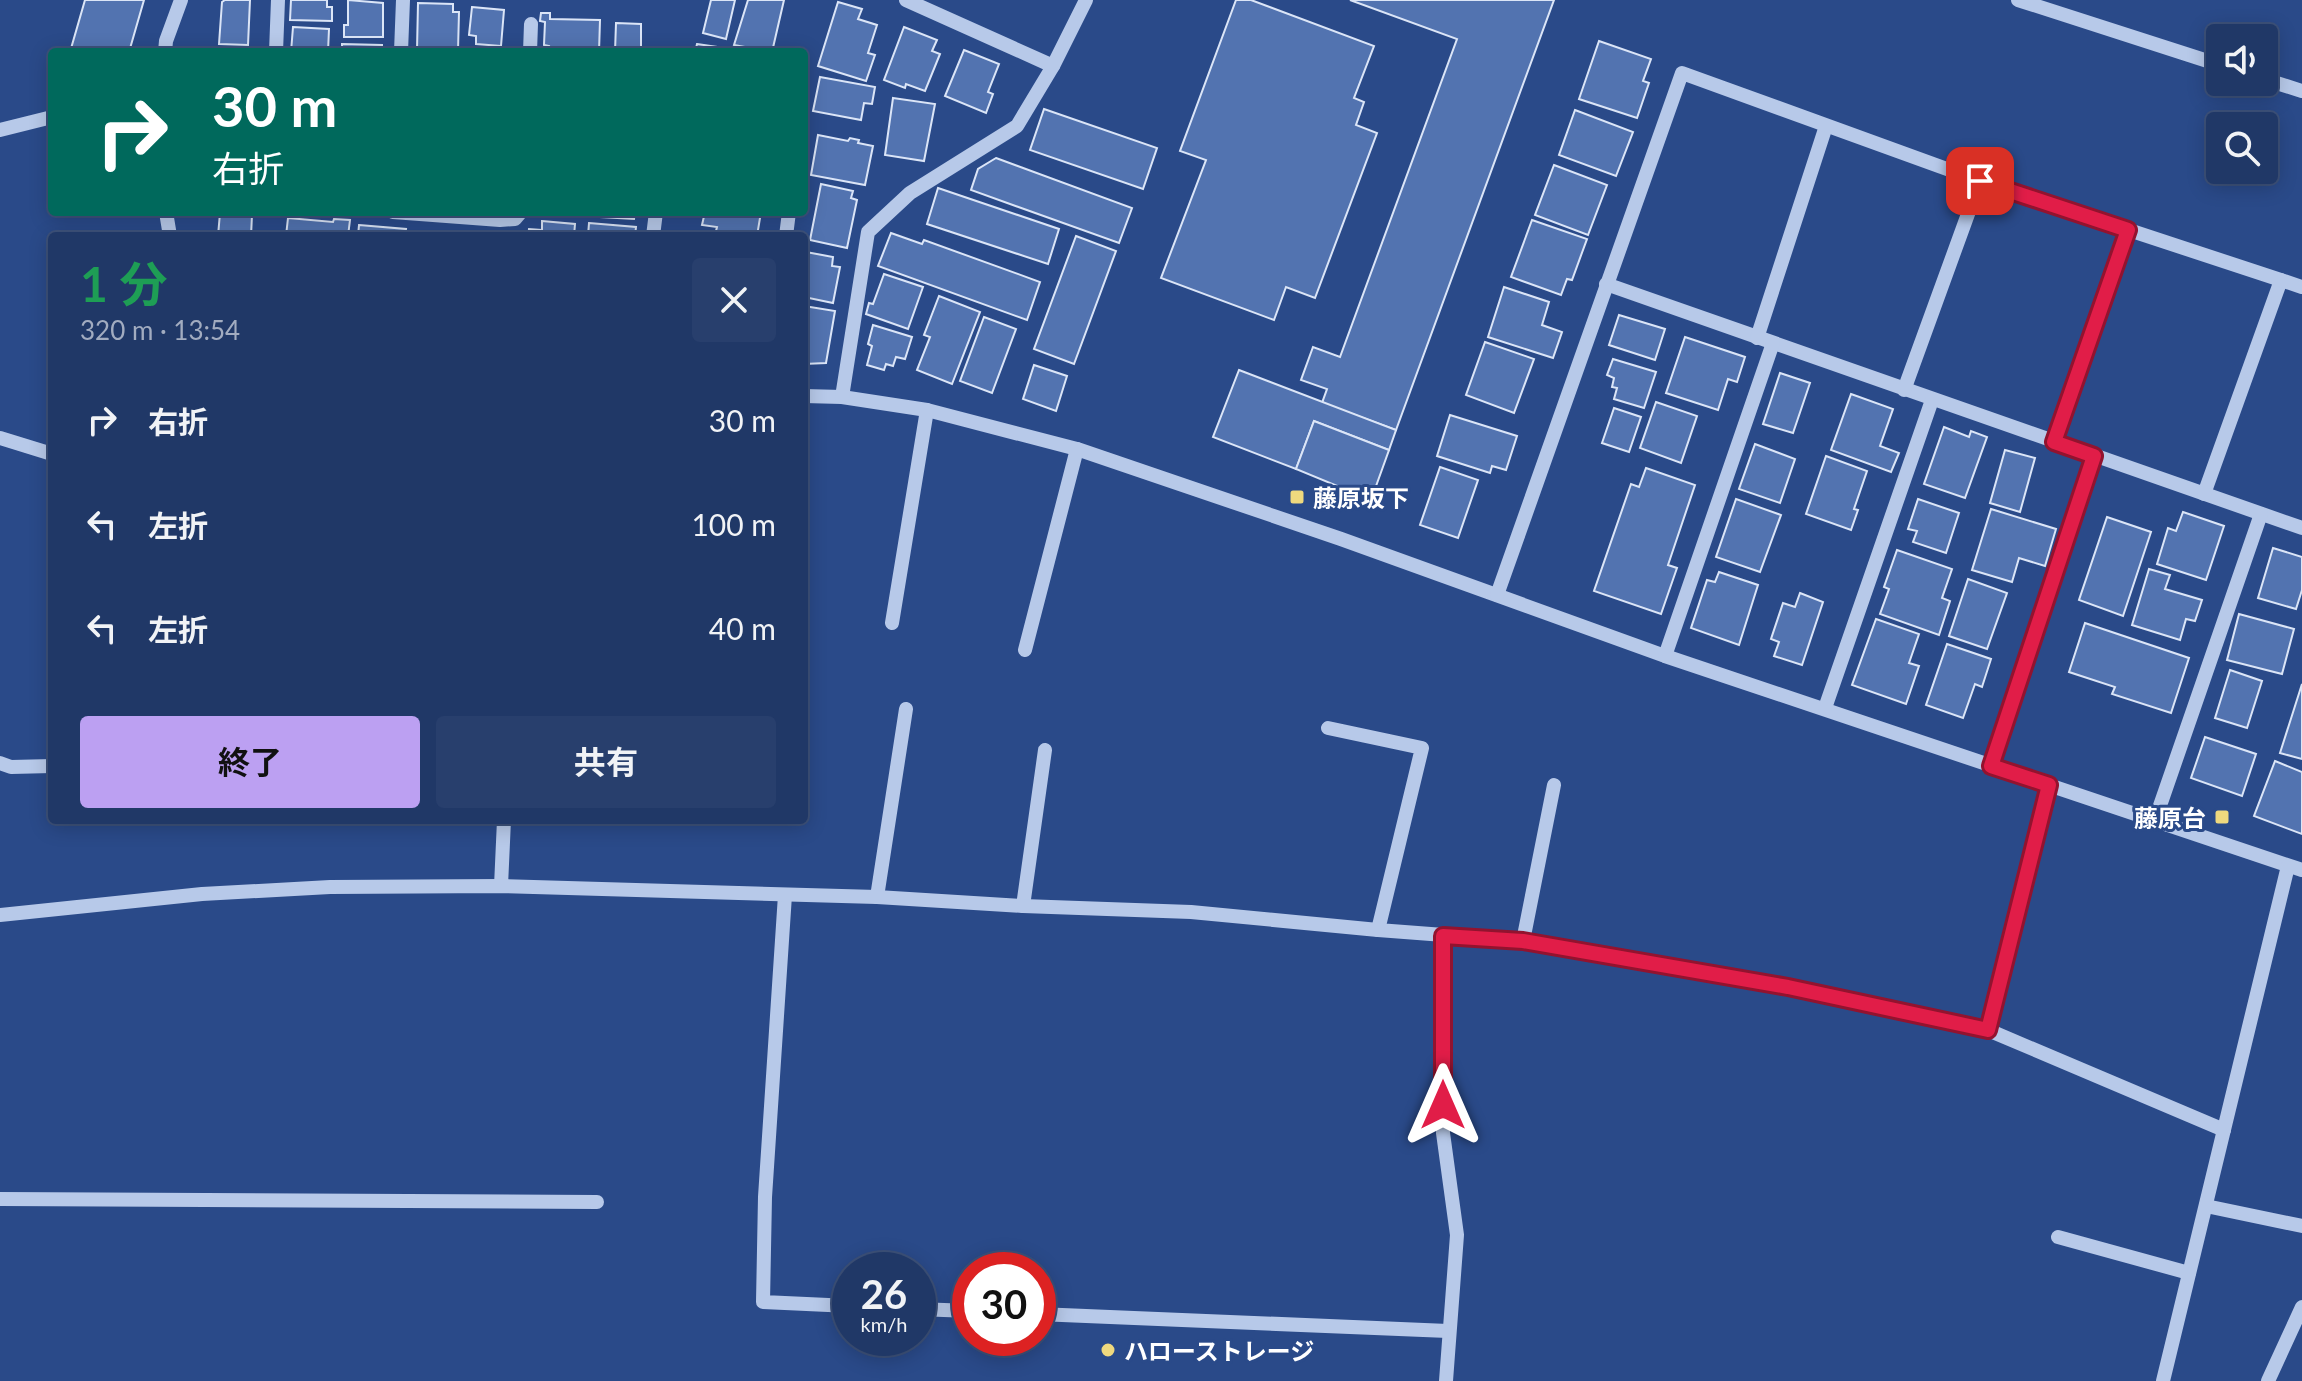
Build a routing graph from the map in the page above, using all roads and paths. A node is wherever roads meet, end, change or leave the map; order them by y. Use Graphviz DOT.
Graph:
graph roads {
  1 [pos="181,0"];
  2 [pos="278,0"];
  3 [pos="403,0"];
  4 [pos="906,0"];
  5 [pos="1086,0"];
  6 [pos="2018,0"];
  7 [pos="531,24"];
  8 [pos="165,48"];
  9 [pos="276,48"];
  10 [pos="401,48"];
  11 [pos="530,48"];
  12 [pos="2206,60"];
  13 [pos="1053,66"];
  14 [pos="2278,83"];
  15 [pos="2302,91"];
  16 [pos="48,118"];
  17 [pos="1826,126"];
  18 [pos="0,130"];
  19 [pos="1980,181"];
  20 [pos="448,216"];
  21 [pos="518,216"];
  22 [pos="500,220"];
  23 [pos="2128,230"];
  24 [pos="499,232"];
  25 [pos="2281,280"];
  26 [pos="1606,284"];
  27 [pos="2302,287"];
  28 [pos="1757,338"];
  29 [pos="1773,343"];
  30 [pos="1904,390"];
  31 [pos="808,396"];
  32 [pos="842,397"];
  33 [pos="1932,400"];
  34 [pos="927,410"];
  35 [pos="0,438"];
  36 [pos="2054,442"];
  37 [pos="1077,449"];
  38 [pos="48,453"];
  39 [pos="2094,456"];
  40 [pos="2204,494"];
  41 [pos="2261,514"];
  42 [pos="2302,528"];
  43 [pos="1497,595"];
  44 [pos="892,623"];
  45 [pos="1025,650"];
  46 [pos="1665,656"];
  47 [pos="1825,708"];
  48 [pos="906,709"];
  49 [pos="1328,728"];
  50 [pos="1045,750"];
  51 [pos="0,763"];
  52 [pos="48,766"];
  53 [pos="1991,766"];
  54 [pos="1554,785"];
  55 [pos="2049,785"];
  56 [pos="2154,823"];
  57 [pos="504,824"];
  58 [pos="2295,868"];
  59 [pos="501,886"];
  60 [pos="785,895"];
  61 [pos="877,897"];
  62 [pos="1023,906"];
  63 [pos="0,915"];
  64 [pos="1378,930"];
  65 [pos="1443,936"];
  66 [pos="1523,941"];
  67 [pos="1988,1030"];
  68 [pos="2224,1130"];
  69 [pos="0,1199"];
  70 [pos="597,1202"];
  71 [pos="2206,1206"];
  72 [pos="2302,1226"];
  73 [pos="2058,1237"];
  74 [pos="2189,1273"];
  75 [pos="832,1305"];
  76 [pos="2302,1307"];
  77 [pos="1056,1315"];
  78 [pos="1448,1331"];
  79 [pos="1446,1381"];
  80 [pos="2163,1381"];
  81 [pos="2268,1381"];
  1 -- 8 [label="street"];
  2 -- 9 [label="street"];
  3 -- 10 [label="street"];
  4 -- 13 [label="street"];
  5 -- 13 [label="street"];
  6 -- 12 [label="street"];
  7 -- 11 [label="street"];
  13 -- 32 [label="street"];
  14 -- 15 [label="street"];
  16 -- 18 [label="street"];
  17 -- 19 [label="street"];
  17 -- 26 [label="street"];
  17 -- 28 [label="street"];
  19 -- 23 [label="street"];
  19 -- 30 [label="street"];
  20 -- 22 [label="street"];
  21 -- 22 [label="street"];
  22 -- 24 [label="street"];
  23 -- 25 [label="street"];
  23 -- 36 [label="street"];
  25 -- 27 [label="street"];
  25 -- 40 [label="street"];
  26 -- 28 [label="street"];
  26 -- 43 [label="street"];
  28 -- 29 [label="street"];
  29 -- 30 [label="street"];
  29 -- 46 [label="street"];
  30 -- 33 [label="street"];
  31 -- 32 [label="street"];
  32 -- 34 [label="street"];
  33 -- 36 [label="street"];
  33 -- 47 [label="street"];
  34 -- 37 [label="street"];
  34 -- 44 [label="street"];
  35 -- 38 [label="street"];
  36 -- 39 [label="street"];
  37 -- 43 [label="street"];
  37 -- 45 [label="street"];
  39 -- 40 [label="street"];
  39 -- 53 [label="street"];
  40 -- 41 [label="street"];
  41 -- 42 [label="street"];
  41 -- 56 [label="street"];
  43 -- 46 [label="street"];
  46 -- 47 [label="street"];
  47 -- 53 [label="street"];
  48 -- 61 [label="street"];
  49 -- 64 [label="street"];
  50 -- 62 [label="street"];
  51 -- 52 [label="street"];
  53 -- 55 [label="street"];
  54 -- 66 [label="street"];
  55 -- 56 [label="street"];
  55 -- 67 [label="street"];
  56 -- 58 [label="street"];
  57 -- 59 [label="street"];
  58 -- 68 [label="street"];
  59 -- 60 [label="street"];
  59 -- 63 [label="street"];
  60 -- 61 [label="street"];
  60 -- 75 [label="street"];
  61 -- 62 [label="street"];
  62 -- 64 [label="street"];
  64 -- 65 [label="street"];
  65 -- 66 [label="street"];
  65 -- 78 [label="street"];
  66 -- 67 [label="street"];
  67 -- 68 [label="street"];
  68 -- 71 [label="street"];
  69 -- 70 [label="street"];
  71 -- 72 [label="street"];
  71 -- 74 [label="street"];
  73 -- 74 [label="street"];
  74 -- 80 [label="street"];
  76 -- 81 [label="street"];
  77 -- 78 [label="street"];
  78 -- 79 [label="street"];
}
